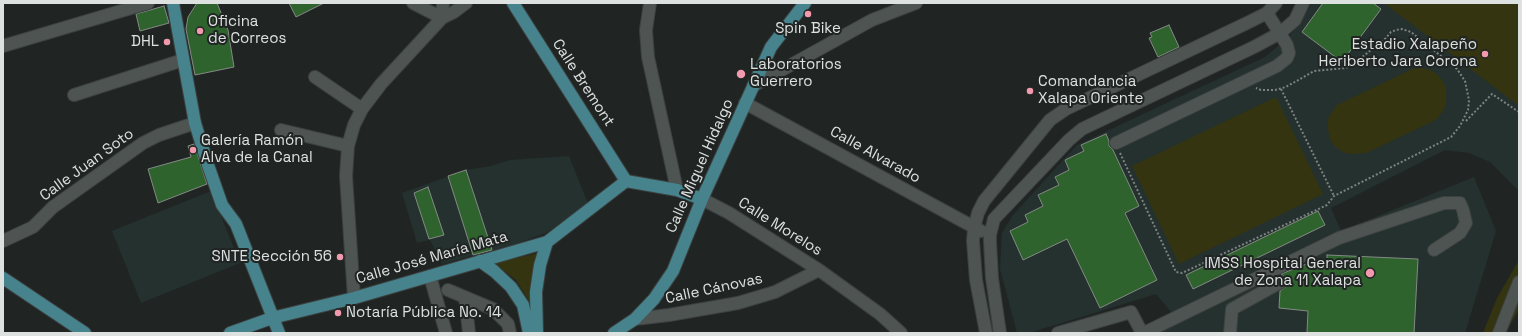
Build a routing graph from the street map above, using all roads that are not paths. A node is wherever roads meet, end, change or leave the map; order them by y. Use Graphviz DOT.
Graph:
graph roads {
  1 [pos="148,3"];
  2 [pos="173,3"];
  3 [pos="413,3"];
  4 [pos="443,3"];
  5 [pos="466,3"];
  6 [pos="513,3"];
  7 [pos="650,3"];
  8 [pos="805,3"];
  9 [pos="916,3"];
  10 [pos="1276,3"];
  11 [pos="1303,3"];
  12 [pos="1267,13"];
  13 [pos="442,18"];
  14 [pos="1280,33"];
  15 [pos="3,46"];
  16 [pos="183,60"];
  17 [pos="315,77"];
  18 [pos="753,86"];
  19 [pos="74,95"];
  20 [pos="745,103"];
  21 [pos="362,109"];
  22 [pos="195,123"];
  23 [pos="281,130"];
  24 [pos="1116,143"];
  25 [pos="348,146"];
  26 [pos="626,181"];
  27 [pos="676,190"];
  28 [pos="702,199"];
  29 [pos="974,228"];
  30 [pos="990,235"];
  31 [pos="3,241"];
  32 [pos="547,242"];
  33 [pos="1434,250"];
  34 [pos="480,261"];
  35 [pos="819,270"];
  36 [pos="430,276"];
  37 [pos="3,278"];
  38 [pos="1281,282"];
  39 [pos="1519,282"];
  40 [pos="448,290"];
  41 [pos="465,297"];
  42 [pos="354,298"];
  43 [pos="272,318"];
  44 [pos="635,319"];
  45 [pos="85,333"];
  46 [pos="230,333"];
  47 [pos="279,333"];
  48 [pos="446,333"];
  49 [pos="469,333"];
  50 [pos="510,333"];
  51 [pos="529,333"];
  52 [pos="536,333"];
  53 [pos="614,333"];
  54 [pos="901,333"];
  55 [pos="986,333"];
  56 [pos="1000,333"];
  57 [pos="1058,333"];
  58 [pos="1143,333"];
  59 [pos="1230,333"];
  60 [pos="1499,333"];
  1 -- 15 [label="street"];
  2 -- 16 [label="main road"];
  3 -- 13 [label="street"];
  4 -- 13 [label="street"];
  5 -- 13 [label="street"];
  6 -- 26 [label="main road, Calle Bremont"];
  7 -- 27 [label="street"];
  8 -- 18 [label="main road, Calle Miguel Hidalgo"];
  9 -- 18 [label="street"];
  10 -- 12 [label="street"];
  11 -- 14 [label="street"];
  12 -- 14 [label="street"];
  12 -- 29 [label="street"];
  13 -- 21 [label="street"];
  14 -- 24 [label="street"];
  14 -- 30 [label="street"];
  16 -- 19 [label="street"];
  16 -- 22 [label="main road"];
  17 -- 21 [label="street"];
  18 -- 20 [label="main road, Calle Miguel Hidalgo"];
  20 -- 28 [label="main road, Calle Miguel Hidalgo"];
  20 -- 29 [label="street, Calle Alvarado"];
  21 -- 25 [label="street"];
  22 -- 31 [label="street, Calle Juan Soto"];
  22 -- 43 [label="main road"];
  23 -- 25 [label="street"];
  25 -- 42 [label="street"];
  26 -- 27 [label="main road, Calle Morelos"];
  26 -- 32 [label="main road, Calle José María Mata"];
  27 -- 28 [label="main road, Calle Morelos"];
  28 -- 35 [label="street, Calle Morelos"];
  28 -- 44 [label="main road, Calle Miguel Hidalgo"];
  29 -- 30 [label="street, Calle Alvarado"];
  29 -- 55 [label="street"];
  30 -- 56 [label="street"];
  32 -- 34 [label="main road, Calle José María Mata"];
  32 -- 52 [label="main road"];
  33 -- 58 [label="street"];
  34 -- 36 [label="main road, Calle José María Mata"];
  34 -- 51 [label="main road"];
  35 -- 44 [label="street, Calle Cánovas"];
  35 -- 54 [label="street, Calle Morelos"];
  36 -- 42 [label="main road, Calle José María Mata"];
  36 -- 48 [label="street"];
  37 -- 45 [label="main road"];
  38 -- 59 [label="street"];
  39 -- 60 [label="street"];
  40 -- 41 [label="street"];
  41 -- 49 [label="street"];
  41 -- 50 [label="street"];
  42 -- 43 [label="main road, Calle José María Mata"];
  43 -- 46 [label="main road, Calle José María Mata"];
  43 -- 47 [label="main road"];
  44 -- 53 [label="main road, Calle Miguel Hidalgo"];
  57 -- 58 [label="street"];
}
